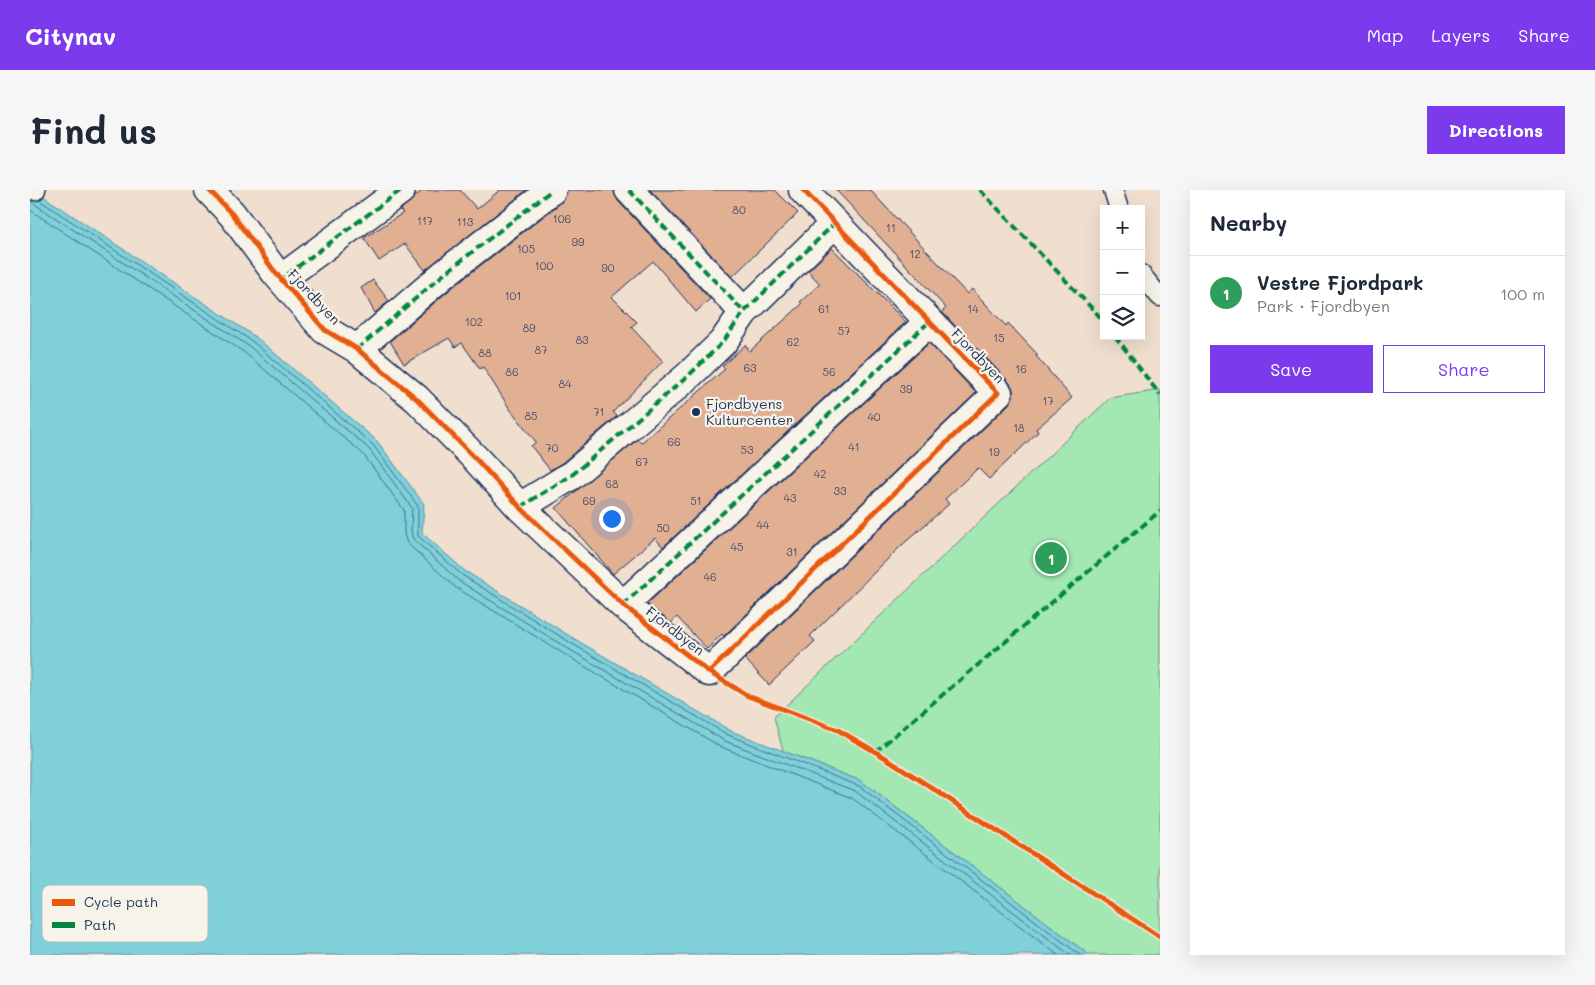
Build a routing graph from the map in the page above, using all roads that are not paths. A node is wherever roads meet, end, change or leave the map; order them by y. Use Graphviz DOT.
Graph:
graph roads {
  1 [pos="209,190"];
  2 [pos="401,190"];
  3 [pos="552,190"];
  4 [pos="629,190"];
  5 [pos="803,190"];
  6 [pos="1113,190"];
  7 [pos="1118,205"];
  8 [pos="835,223"];
  9 [pos="281,279"];
  10 [pos="1145,279"];
  11 [pos="1160,297"];
  12 [pos="744,312"];
  13 [pos="929,322"];
  14 [pos="357,349"];
  15 [pos="520,507"];
  16 [pos="623,605"];
  1 -- 9 [label="street, Fjordbyen"];
  2 -- 9 [label="street, Fjordbyen"];
  3 -- 14 [label="street"];
  4 -- 12 [label="street"];
  5 -- 8 [label="street, Fjordbyen"];
  6 -- 7 [label="lane"];
  8 -- 12 [label="street"];
  8 -- 13 [label="street, Fjordbyen"];
  9 -- 14 [label="street, Fjordbyen"];
  10 -- 11 [label="lane"];
  12 -- 15 [label="street"];
  13 -- 16 [label="street, Fjordbyen"];
  13 -- 16 [label="street, Fjordbyen"];
  14 -- 15 [label="street, Fjordbyen"];
  15 -- 16 [label="street, Fjordbyen"];
}
